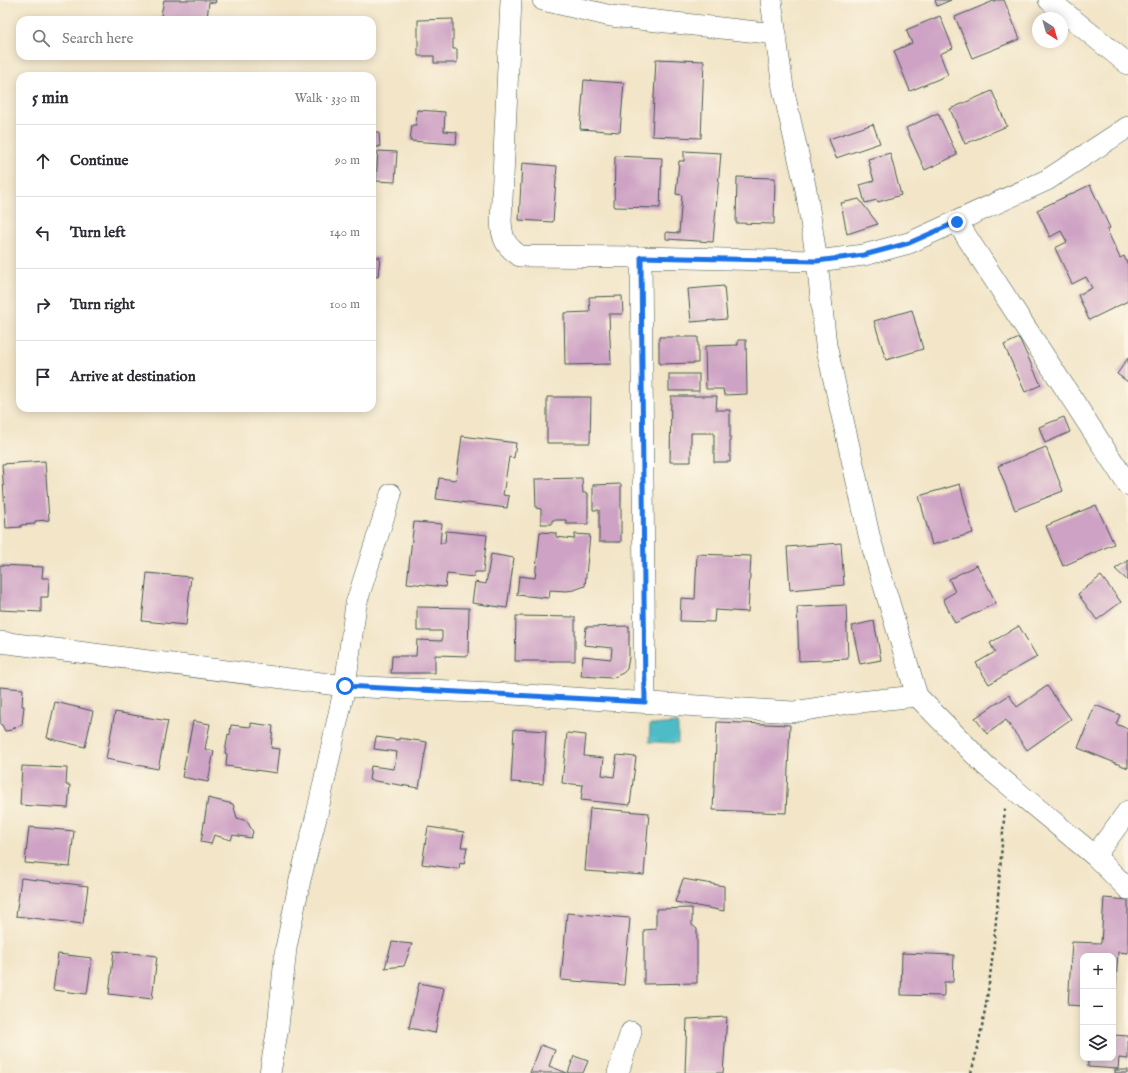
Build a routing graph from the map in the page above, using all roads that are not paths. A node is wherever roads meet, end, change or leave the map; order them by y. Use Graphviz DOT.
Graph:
graph roads {
  1 [pos="511,0"];
  2 [pos="543,0"];
  3 [pos="771,0"];
  4 [pos="1049,0"];
  5 [pos="776,34"];
  6 [pos="1128,64"];
  7 [pos="1128,127"];
  8 [pos="957,222"];
  9 [pos="641,257"];
  10 [pos="817,261"];
  11 [pos="1128,485"];
  12 [pos="391,494"];
  13 [pos="0,642"];
  14 [pos="345,686"];
  15 [pos="917,696"];
  16 [pos="645,702"];
  17 [pos="1128,811"];
  18 [pos="1095,856"];
  19 [pos="1128,889"];
  20 [pos="632,1032"];
  21 [pos="270,1073"];
  22 [pos="618,1073"];
  1 -- 9 [label="street"];
  2 -- 5 [label="street"];
  3 -- 5 [label="street"];
  4 -- 6 [label="street"];
  5 -- 10 [label="street"];
  7 -- 8 [label="street"];
  8 -- 10 [label="street"];
  8 -- 11 [label="street"];
  9 -- 10 [label="street"];
  9 -- 16 [label="street"];
  10 -- 15 [label="street"];
  12 -- 14 [label="street"];
  13 -- 14 [label="street"];
  14 -- 16 [label="street"];
  14 -- 21 [label="street"];
  15 -- 16 [label="street"];
  15 -- 18 [label="street"];
  17 -- 18 [label="street"];
  18 -- 19 [label="street"];
  20 -- 22 [label="street"];
}
